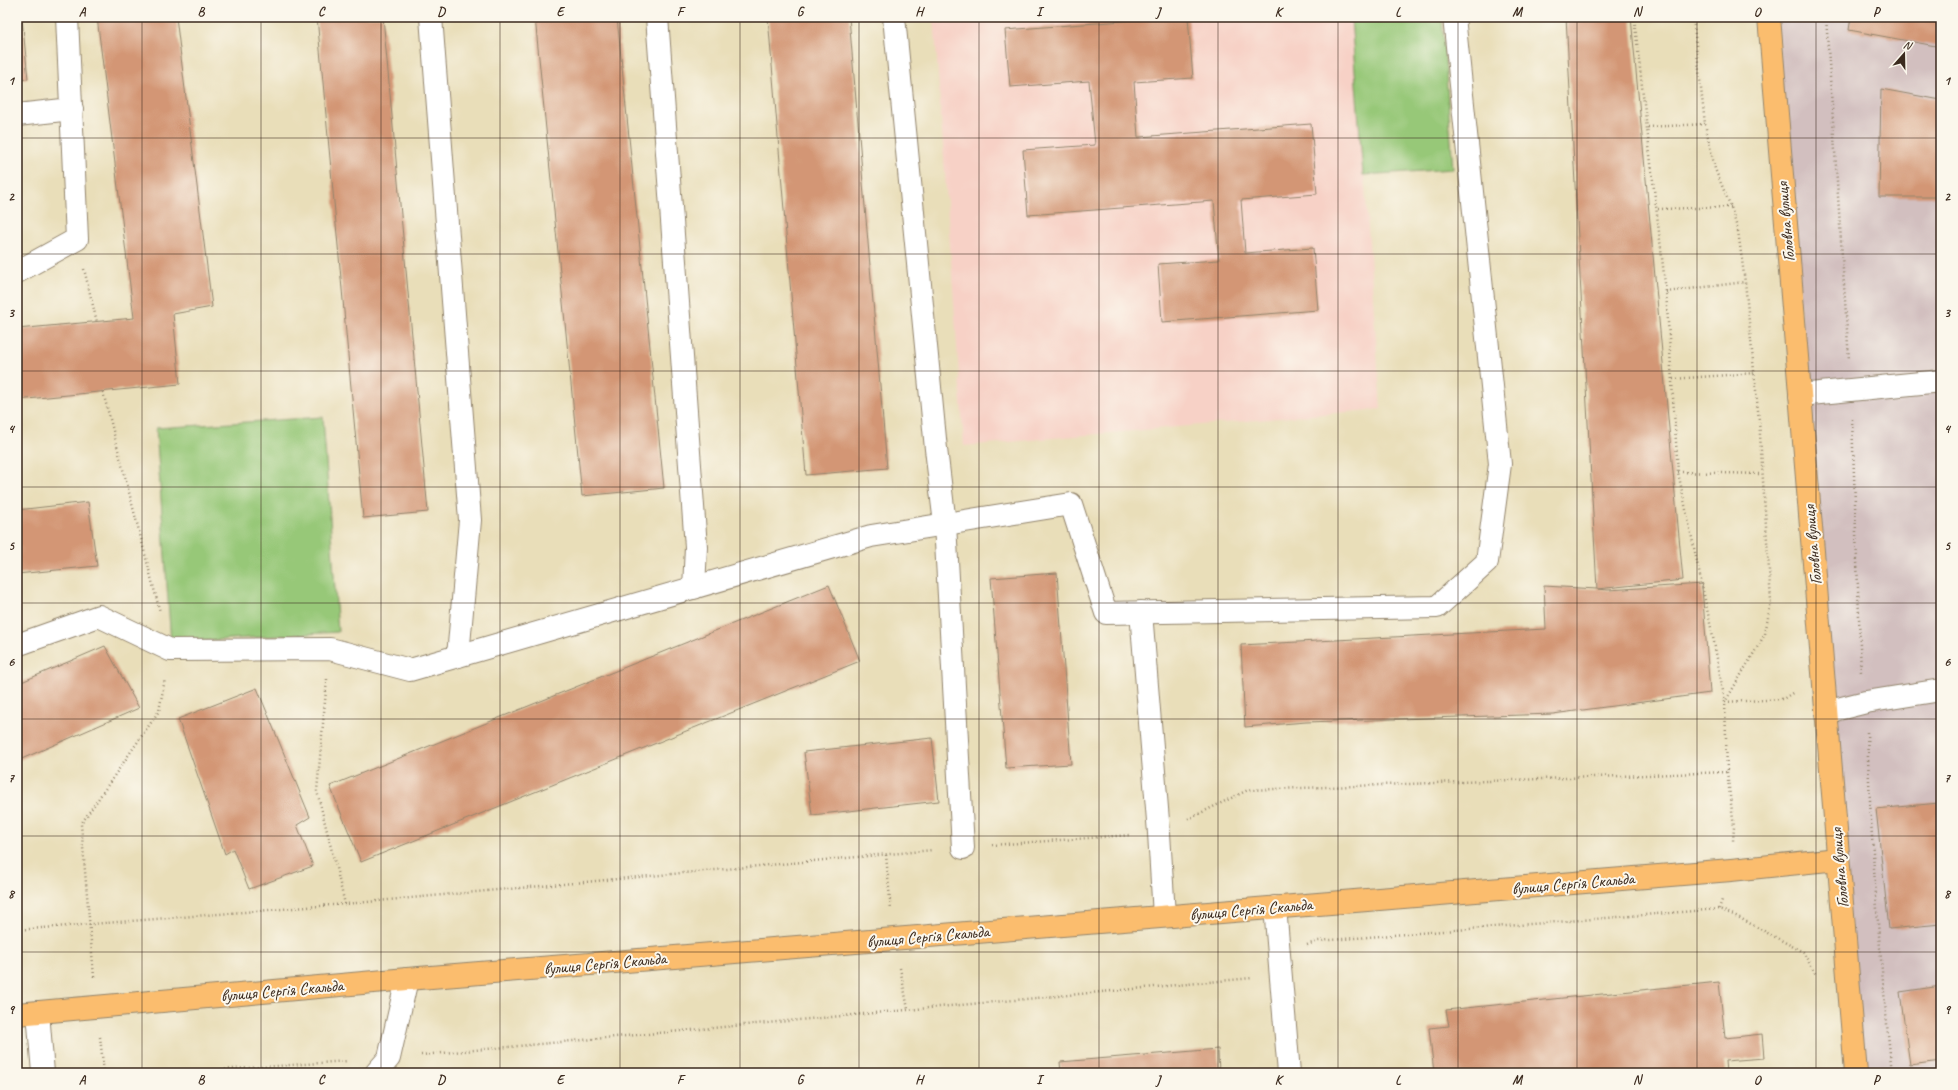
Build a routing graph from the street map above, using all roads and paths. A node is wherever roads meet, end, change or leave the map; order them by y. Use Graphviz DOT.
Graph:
graph roads {
  1 [pos="67,17"];
  2 [pos="431,17"];
  3 [pos="657,17"];
  4 [pos="894,17"];
  5 [pos="1454,17"];
  6 [pos="1654,17"];
  7 [pos="1694,17"];
  8 [pos="1769,17"];
  9 [pos="1826,17"];
  10 [pos="1634,18"];
  11 [pos="72,109"];
  12 [pos="17,115"];
  13 [pos="1705,124"];
  14 [pos="1648,127"];
  15 [pos="1731,207"];
  16 [pos="1658,209"];
  17 [pos="78,239"];
  18 [pos="17,272"];
  19 [pos="1744,282"];
  20 [pos="1666,292"];
  21 [pos="97,322"];
  22 [pos="1754,373"];
  23 [pos="1673,379"];
  24 [pos="1941,381"];
  25 [pos="1851,390"];
  26 [pos="1800,395"];
  27 [pos="1678,472"];
  28 [pos="1762,474"];
  29 [pos="945,524"];
  30 [pos="1702,587"];
  31 [pos="694,588"];
  32 [pos="1141,612"];
  33 [pos="17,645"];
  34 [pos="330,649"];
  35 [pos="458,656"];
  36 [pos="1941,690"];
  37 [pos="1724,702"];
  38 [pos="1866,702"];
  39 [pos="1826,712"];
  40 [pos="963,848"];
  41 [pos="1838,859"];
  42 [pos="345,904"];
  43 [pos="1275,907"];
  44 [pos="1164,916"];
  45 [pos="1281,968"];
  46 [pos="1817,977"];
  47 [pos="407,979"];
  48 [pos="27,1013"];
  49 [pos="383,1066"];
  50 [pos="43,1073"];
  51 [pos="177,1073"];
  52 [pos="1289,1073"];
  53 [pos="1856,1073"];
  54 [pos="1892,1073"];
  1 -- 11 [label="street"];
  2 -- 35 [label="street"];
  3 -- 31 [label="street"];
  4 -- 29 [label="street"];
  5 -- 32 [label="street"];
  6 -- 10 [label="path"];
  7 -- 13 [label="path"];
  8 -- 26 [label="main road, Головна вулиця"];
  9 -- 25 [label="path"];
  10 -- 14 [label="path"];
  11 -- 12 [label="street"];
  11 -- 17 [label="street"];
  13 -- 14 [label="path"];
  13 -- 15 [label="path"];
  14 -- 16 [label="path"];
  15 -- 16 [label="path"];
  15 -- 19 [label="path"];
  16 -- 20 [label="path"];
  17 -- 18 [label="street"];
  17 -- 21 [label="path"];
  19 -- 20 [label="path"];
  19 -- 22 [label="path"];
  20 -- 23 [label="path"];
  22 -- 23 [label="path"];
  22 -- 28 [label="path"];
  23 -- 27 [label="path"];
  24 -- 25 [label="street"];
  25 -- 26 [label="street"];
  25 -- 38 [label="path"];
  26 -- 39 [label="main road, Головна вулиця"];
  27 -- 28 [label="path"];
  27 -- 30 [label="path"];
  28 -- 37 [label="path"];
  29 -- 31 [label="street"];
  29 -- 32 [label="street"];
  29 -- 40 [label="street"];
  31 -- 35 [label="street"];
  32 -- 44 [label="street"];
  33 -- 34 [label="street"];
  34 -- 35 [label="street"];
  34 -- 42 [label="path"];
  36 -- 38 [label="street"];
  38 -- 39 [label="street"];
  38 -- 54 [label="path"];
  39 -- 41 [label="main road, Головна вулиця"];
  41 -- 43 [label="main road, вулиця Сергія Скальда"];
  41 -- 53 [label="main road, Головна вулиця"];
  43 -- 44 [label="main road, вулиця Сергія Скальда"];
  43 -- 45 [label="street"];
  44 -- 47 [label="main road, вулиця Сергія Скальда"];
  45 -- 46 [label="path"];
  45 -- 49 [label="path"];
  45 -- 52 [label="street"];
  47 -- 48 [label="main road, вулиця Сергія Скальда"];
  47 -- 49 [label="street"];
  48 -- 50 [label="street"];
  49 -- 51 [label="path"];
}
